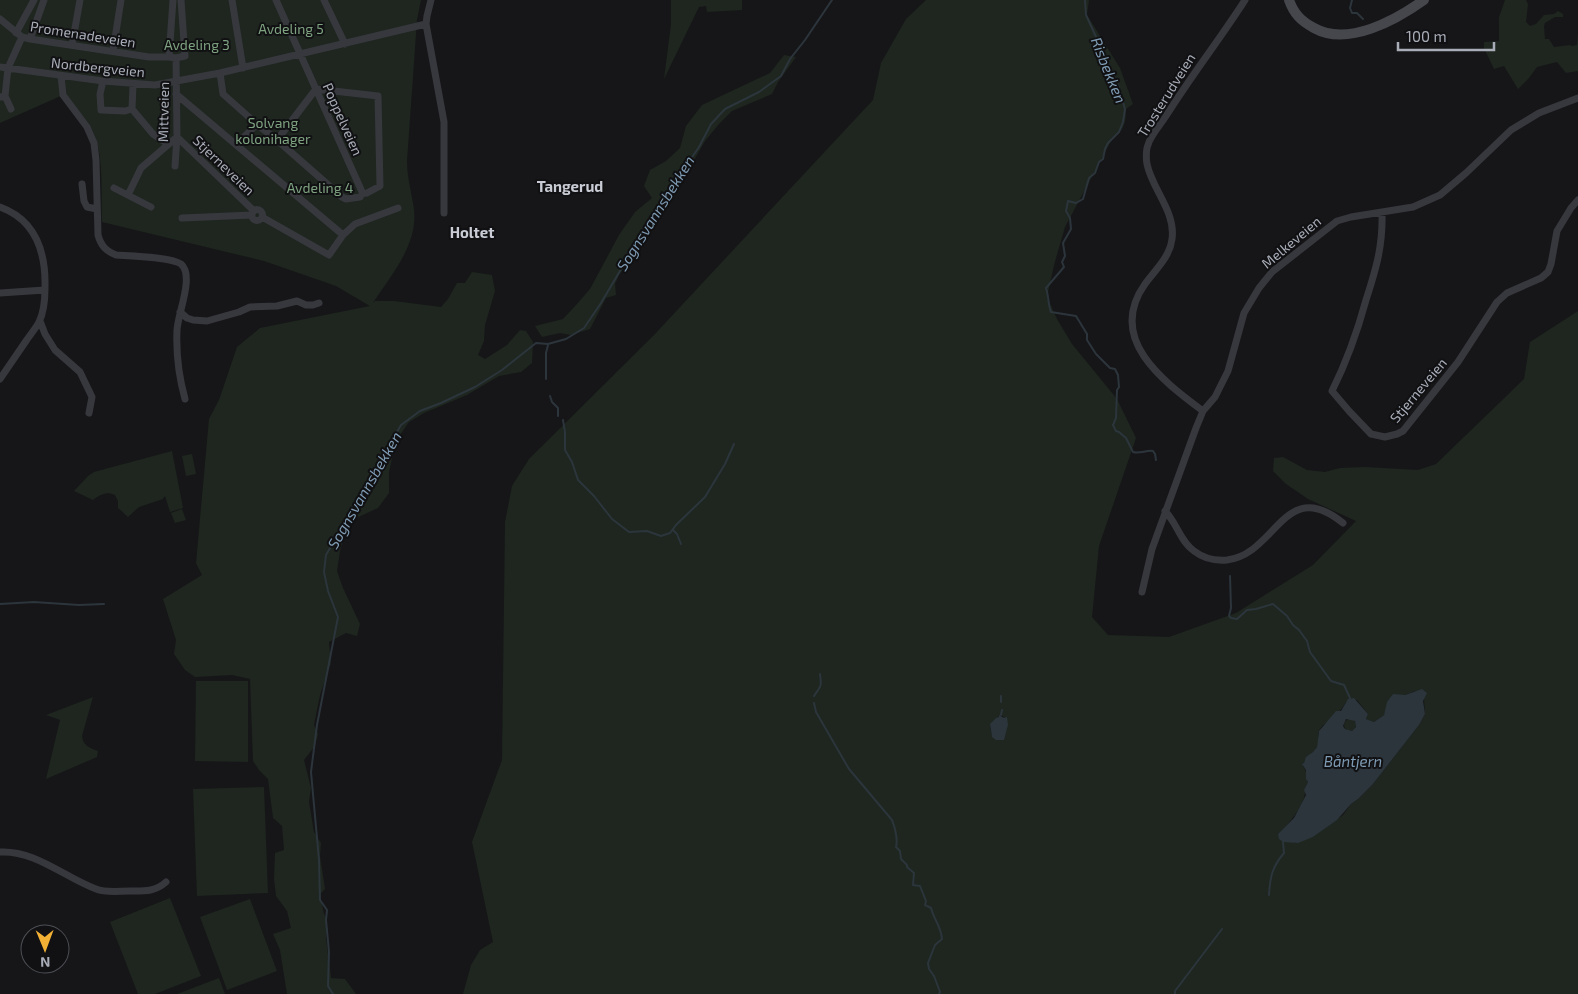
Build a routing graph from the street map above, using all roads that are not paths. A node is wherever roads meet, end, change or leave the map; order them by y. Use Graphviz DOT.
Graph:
graph roads {
  1 [pos="34,0"];
  2 [pos="44,0"];
  3 [pos="80,0"];
  4 [pos="121,0"];
  5 [pos="173,0"];
  6 [pos="181,0"];
  7 [pos="232,0"];
  8 [pos="276,0"];
  9 [pos="324,0"];
  10 [pos="431,0"];
  11 [pos="1245,0"];
  12 [pos="1289,0"];
  13 [pos="1424,0"];
  14 [pos="0,19"];
  15 [pos="426,24"];
  16 [pos="23,36"];
  17 [pos="344,44"];
  18 [pos="72,45"];
  19 [pos="114,51"];
  20 [pos="300,54"];
  21 [pos="172,57"];
  22 [pos="4,68"];
  23 [pos="243,68"];
  24 [pos="220,73"];
  25 [pos="61,76"];
  26 [pos="103,81"];
  27 [pos="176,82"];
  28 [pos="133,85"];
  29 [pos="316,89"];
  30 [pos="176,94"];
  31 [pos="3,97"];
  32 [pos="1578,98"];
  33 [pos="11,109"];
  34 [pos="132,109"];
  35 [pos="259,126"];
  36 [pos="177,137"];
  37 [pos="277,140"];
  38 [pos="168,144"];
  39 [pos="237,144"];
  40 [pos="175,166"];
  41 [pos="82,184"];
  42 [pos="114,188"];
  43 [pos="128,195"];
  44 [pos="364,195"];
  45 [pos="1578,200"];
  46 [pos="0,207"];
  47 [pos="151,207"];
  48 [pos="398,208"];
  49 [pos="97,209"];
  50 [pos="253,213"];
  51 [pos="444,213"];
  52 [pos="1382,213"];
  53 [pos="182,218"];
  54 [pos="343,235"];
  55 [pos="45,290"];
  56 [pos="0,293"];
  57 [pos="319,303"];
  58 [pos="180,312"];
  59 [pos="40,321"];
  60 [pos="0,379"];
  61 [pos="184,400"];
  62 [pos="1204,412"];
  63 [pos="89,413"];
  64 [pos="1166,511"];
  65 [pos="1343,523"];
  66 [pos="1142,592"];
  67 [pos="0,852"];
  68 [pos="166,882"];
  1 -- 16 [label="street"];
  2 -- 16 [label="street"];
  3 -- 18 [label="street"];
  4 -- 19 [label="street"];
  5 -- 21 [label="street, Mittveien"];
  6 -- 21 [label="street, Mittveien"];
  7 -- 23 [label="street"];
  8 -- 20 [label="street, Poppelveien"];
  9 -- 17 [label="street"];
  10 -- 15 [label="street"];
  11 -- 62 [label="street, Trosterudveien"];
  12 -- 13 [label="street"];
  14 -- 16 [label="street, Promenadeveien"];
  15 -- 17 [label="street, Nordbergveien"];
  15 -- 51 [label="street"];
  16 -- 18 [label="street, Promenadeveien"];
  16 -- 22 [label="street"];
  17 -- 20 [label="street, Nordbergveien"];
  18 -- 19 [label="street, Promenadeveien"];
  19 -- 21 [label="street, Promenadeveien"];
  20 -- 23 [label="street, Nordbergveien"];
  20 -- 29 [label="street, Poppelveien"];
  21 -- 27 [label="street, Mittveien"];
  22 -- 25 [label="street, Nordbergveien"];
  22 -- 31 [label="street"];
  23 -- 24 [label="street, Nordbergveien"];
  24 -- 27 [label="street, Nordbergveien"];
  24 -- 35 [label="street"];
  25 -- 26 [label="street, Nordbergveien"];
  25 -- 49 [label="street"];
  26 -- 28 [label="street, Nordbergveien"];
  26 -- 34 [label="street"];
  27 -- 28 [label="street, Nordbergveien"];
  27 -- 30 [label="street, Mittveien"];
  28 -- 34 [label="street"];
  29 -- 37 [label="street"];
  29 -- 44 [label="street, Poppelveien"];
  29 -- 44 [label="street"];
  30 -- 36 [label="street, Mittveien"];
  30 -- 39 [label="street"];
  31 -- 33 [label="street"];
  32 -- 52 [label="street, Melkeveien"];
  34 -- 38 [label="street"];
  35 -- 37 [label="street"];
  35 -- 39 [label="street"];
  36 -- 38 [label="street"];
  36 -- 40 [label="street, Mittveien"];
  36 -- 50 [label="street, Stjerneveien"];
  37 -- 44 [label="street"];
  38 -- 43 [label="street"];
  39 -- 54 [label="street"];
  41 -- 49 [label="street"];
  42 -- 43 [label="street"];
  43 -- 47 [label="street"];
  45 -- 52 [label="street, Stjerneveien"];
  46 -- 55 [label="street"];
  48 -- 54 [label="street"];
  49 -- 58 [label="street"];
  50 -- 53 [label="street"];
  50 -- 54 [label="street"];
  52 -- 62 [label="street, Melkeveien"];
  55 -- 56 [label="street"];
  55 -- 59 [label="street"];
  57 -- 58 [label="street"];
  58 -- 61 [label="street"];
  59 -- 60 [label="street"];
  59 -- 63 [label="street"];
  62 -- 64 [label="street, Melkeveien"];
  64 -- 65 [label="street"];
  64 -- 66 [label="street, Melkeveien"];
  67 -- 68 [label="street"];
}
